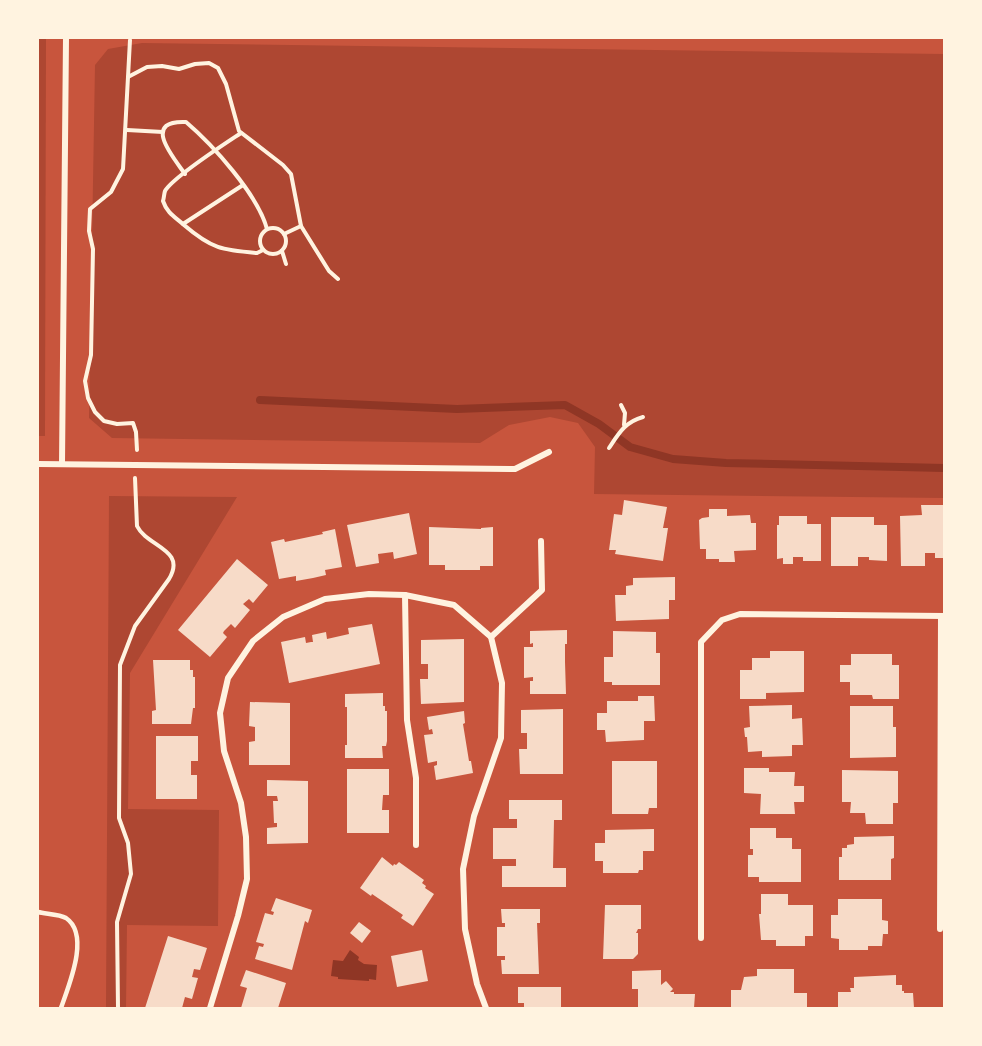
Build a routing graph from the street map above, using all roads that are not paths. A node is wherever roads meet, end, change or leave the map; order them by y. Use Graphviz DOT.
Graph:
graph roads {
  1 [pos="66,38"];
  2 [pos="549,452"];
  3 [pos="38,464"];
  4 [pos="62,464"];
  5 [pos="541,541"];
  6 [pos="405,595"];
  7 [pos="943,616"];
  8 [pos="491,637"];
  9 [pos="416,845"];
  10 [pos="38,912"];
  11 [pos="940,928"];
  12 [pos="701,938"];
  13 [pos="61,1008"];
  14 [pos="210,1008"];
  15 [pos="486,1008"];
  1 -- 4 [label="street"];
  2 -- 4 [label="street"];
  3 -- 4 [label="street"];
  5 -- 8 [label="street"];
  6 -- 8 [label="street"];
  6 -- 9 [label="street"];
  6 -- 14 [label="street"];
  7 -- 11 [label="street"];
  7 -- 12 [label="street"];
  8 -- 15 [label="street"];
  10 -- 13 [label="lane"];
}
